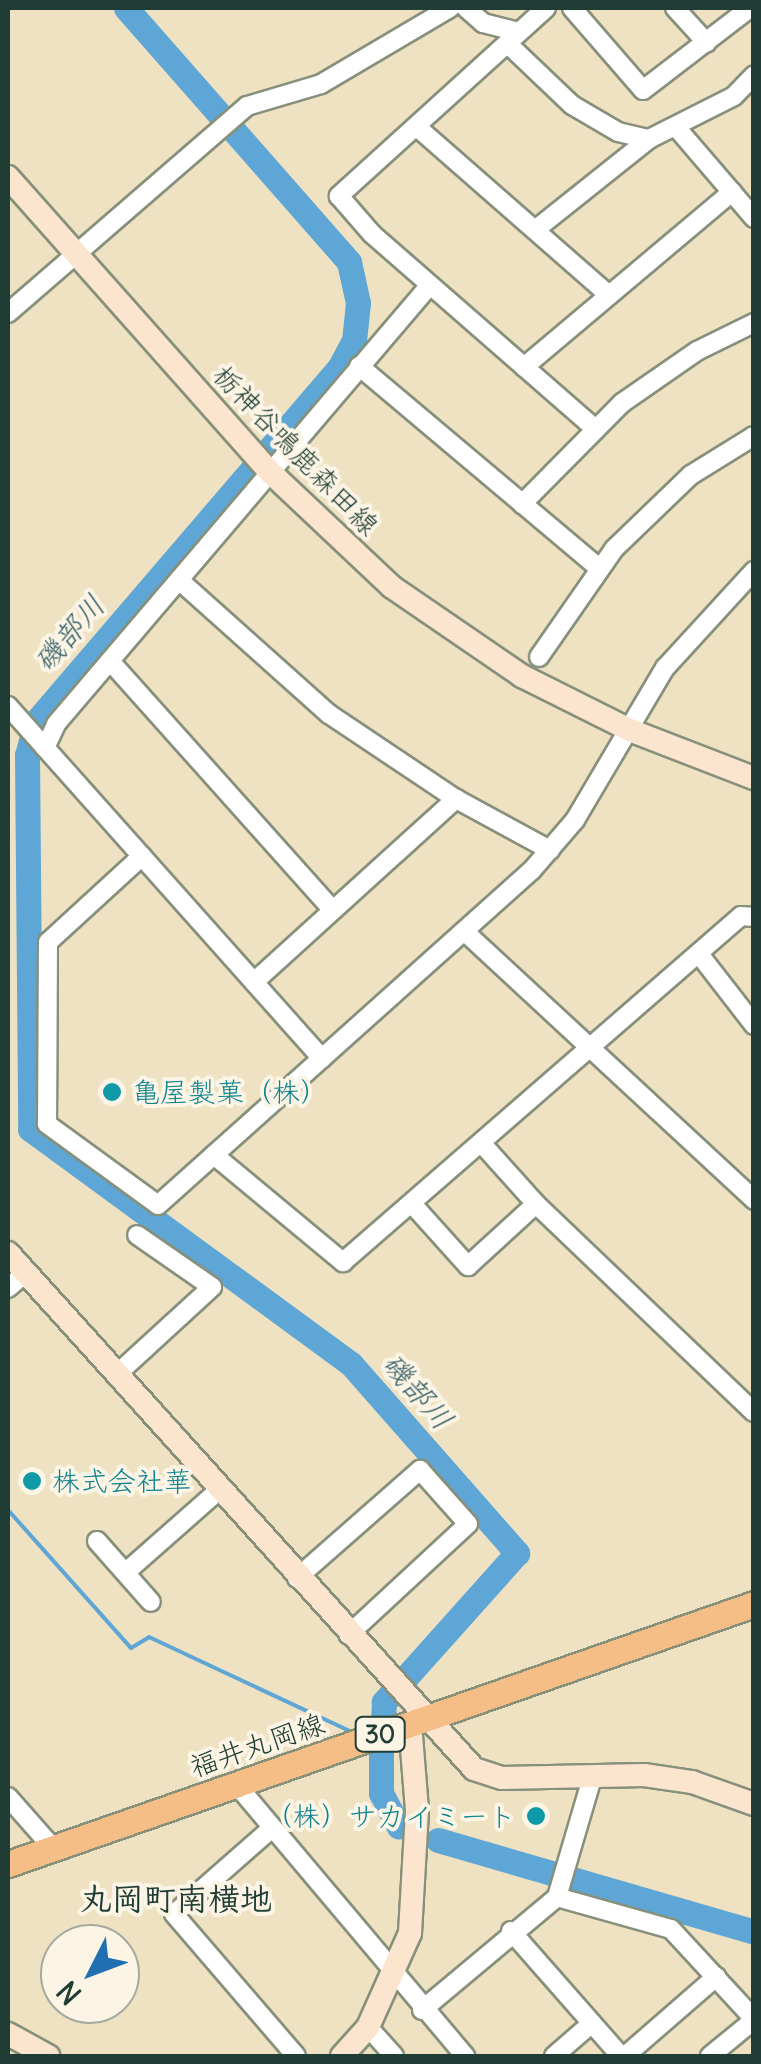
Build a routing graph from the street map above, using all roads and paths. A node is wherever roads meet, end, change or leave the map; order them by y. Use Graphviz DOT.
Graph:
graph roads {
  1 [pos="450,8"];
  2 [pos="466,8"];
  3 [pos="546,8"];
  4 [pos="572,8"];
  5 [pos="676,8"];
  6 [pos="750,8"];
  7 [pos="514,38"];
  8 [pos="707,44"];
  9 [pos="754,75"];
  10 [pos="417,127"];
  11 [pos="676,127"];
  12 [pos="649,140"];
  13 [pos="8,177"];
  14 [pos="732,192"];
  15 [pos="754,218"];
  16 [pos="535,230"];
  17 [pos="74,252"];
  18 [pos="429,286"];
  19 [pos="610,295"];
  20 [pos="8,312"];
  21 [pos="754,323"];
  22 [pos="360,366"];
  23 [pos="524,367"];
  24 [pos="594,428"];
  25 [pos="754,436"];
  26 [pos="270,472"];
  27 [pos="522,504"];
  28 [pos="599,568"];
  29 [pos="754,572"];
  30 [pos="179,580"];
  31 [pos="539,656"];
  32 [pos="110,661"];
  33 [pos="8,706"];
  34 [pos="632,731"];
  35 [pos="45,748"];
  36 [pos="754,778"];
  37 [pos="456,799"];
  38 [pos="550,850"];
  39 [pos="142,856"];
  40 [pos="333,910"];
  41 [pos="754,917"];
  42 [pos="464,931"];
  43 [pos="698,954"];
  44 [pos="254,982"];
  45 [pos="754,1025"];
  46 [pos="592,1049"];
  47 [pos="322,1058"];
  48 [pos="484,1146"];
  49 [pos="214,1155"];
  50 [pos="754,1200"];
  51 [pos="536,1204"];
  52 [pos="414,1206"];
  53 [pos="137,1235"];
  54 [pos="8,1254"];
  55 [pos="16,1280"];
  56 [pos="116,1374"];
  57 [pos="754,1412"];
  58 [pos="219,1490"];
  59 [pos="97,1540"];
  60 [pos="126,1572"];
  61 [pos="298,1578"];
  62 [pos="151,1602"];
  63 [pos="754,1604"];
  64 [pos="348,1635"];
  65 [pos="417,1721"];
  66 [pos="592,1778"];
  67 [pos="236,1784"];
  68 [pos="8,1797"];
  69 [pos="754,1804"];
  70 [pos="272,1828"];
  71 [pos="53,1848"];
  72 [pos="8,1864"];
  73 [pos="560,1885"];
  74 [pos="511,1931"];
  75 [pos="391,1974"];
  76 [pos="716,1977"];
  77 [pos="422,2010"];
  78 [pos="754,2020"];
  79 [pos="592,2023"];
  80 [pos="368,2027"];
  81 [pos="8,2034"];
  82 [pos="48,2056"];
  83 [pos="296,2056"];
  84 [pos="342,2056"];
  85 [pos="394,2056"];
  86 [pos="465,2056"];
  87 [pos="554,2056"];
  88 [pos="623,2056"];
  89 [pos="710,2056"];
  1 -- 17 [label="street"];
  2 -- 7 [label="street"];
  3 -- 7 [label="street"];
  4 -- 8 [label="street"];
  5 -- 8 [label="street"];
  6 -- 8 [label="street"];
  7 -- 10 [label="street"];
  7 -- 12 [label="street"];
  9 -- 11 [label="street"];
  10 -- 16 [label="street"];
  10 -- 18 [label="street"];
  11 -- 12 [label="street"];
  11 -- 14 [label="street"];
  12 -- 16 [label="street"];
  13 -- 17 [label="main road, 栃神谷鳴鹿森田線"];
  14 -- 15 [label="street"];
  14 -- 19 [label="street"];
  16 -- 19 [label="street"];
  17 -- 20 [label="street"];
  17 -- 26 [label="main road, 栃神谷鳴鹿森田線"];
  18 -- 22 [label="street"];
  18 -- 23 [label="street"];
  19 -- 23 [label="street"];
  21 -- 24 [label="street"];
  22 -- 26 [label="street"];
  22 -- 27 [label="street"];
  23 -- 24 [label="street"];
  24 -- 27 [label="street"];
  25 -- 28 [label="street"];
  26 -- 30 [label="street"];
  26 -- 34 [label="main road, 栃神谷鳴鹿森田線"];
  27 -- 28 [label="street"];
  28 -- 31 [label="street"];
  29 -- 34 [label="street"];
  30 -- 32 [label="street"];
  30 -- 37 [label="street"];
  32 -- 35 [label="street"];
  32 -- 40 [label="street"];
  33 -- 35 [label="street"];
  34 -- 36 [label="main road, 栃神谷鳴鹿森田線"];
  34 -- 38 [label="street"];
  35 -- 39 [label="street"];
  37 -- 38 [label="street"];
  37 -- 40 [label="street"];
  38 -- 42 [label="street"];
  39 -- 44 [label="street"];
  39 -- 49 [label="street"];
  40 -- 44 [label="street"];
  41 -- 43 [label="street"];
  42 -- 46 [label="street"];
  42 -- 47 [label="street"];
  43 -- 45 [label="street"];
  43 -- 46 [label="street"];
  44 -- 47 [label="street"];
  46 -- 48 [label="street"];
  46 -- 50 [label="street"];
  47 -- 49 [label="street"];
  48 -- 51 [label="street"];
  48 -- 52 [label="street"];
  49 -- 52 [label="street"];
  51 -- 52 [label="street"];
  51 -- 57 [label="street"];
  53 -- 56 [label="street"];
  54 -- 55 [label="main road"];
  55 -- 56 [label="main road"];
  56 -- 58 [label="main road"];
  58 -- 60 [label="street"];
  58 -- 61 [label="main road"];
  59 -- 60 [label="street"];
  60 -- 62 [label="street"];
  61 -- 64 [label="main road"];
  61 -- 64 [label="street"];
  63 -- 65 [label="main road, 福井丸岡線 / 30"];
  64 -- 65 [label="main road"];
  65 -- 66 [label="main road"];
  65 -- 67 [label="main road, 福井丸岡線 / 30"];
  65 -- 75 [label="main road"];
  66 -- 69 [label="main road"];
  66 -- 73 [label="street"];
  67 -- 70 [label="street"];
  67 -- 71 [label="main road, 福井丸岡線 / 30"];
  68 -- 71 [label="street"];
  70 -- 75 [label="street"];
  70 -- 83 [label="street"];
  71 -- 72 [label="main road, 福井丸岡線 / 30"];
  73 -- 74 [label="street"];
  73 -- 76 [label="street"];
  74 -- 77 [label="street"];
  74 -- 79 [label="street"];
  75 -- 77 [label="street"];
  75 -- 80 [label="main road"];
  76 -- 78 [label="street"];
  76 -- 88 [label="street"];
  77 -- 86 [label="street"];
  78 -- 89 [label="street"];
  79 -- 87 [label="street"];
  79 -- 88 [label="street"];
  80 -- 84 [label="main road"];
  80 -- 85 [label="street"];
  81 -- 82 [label="main road"];
}
